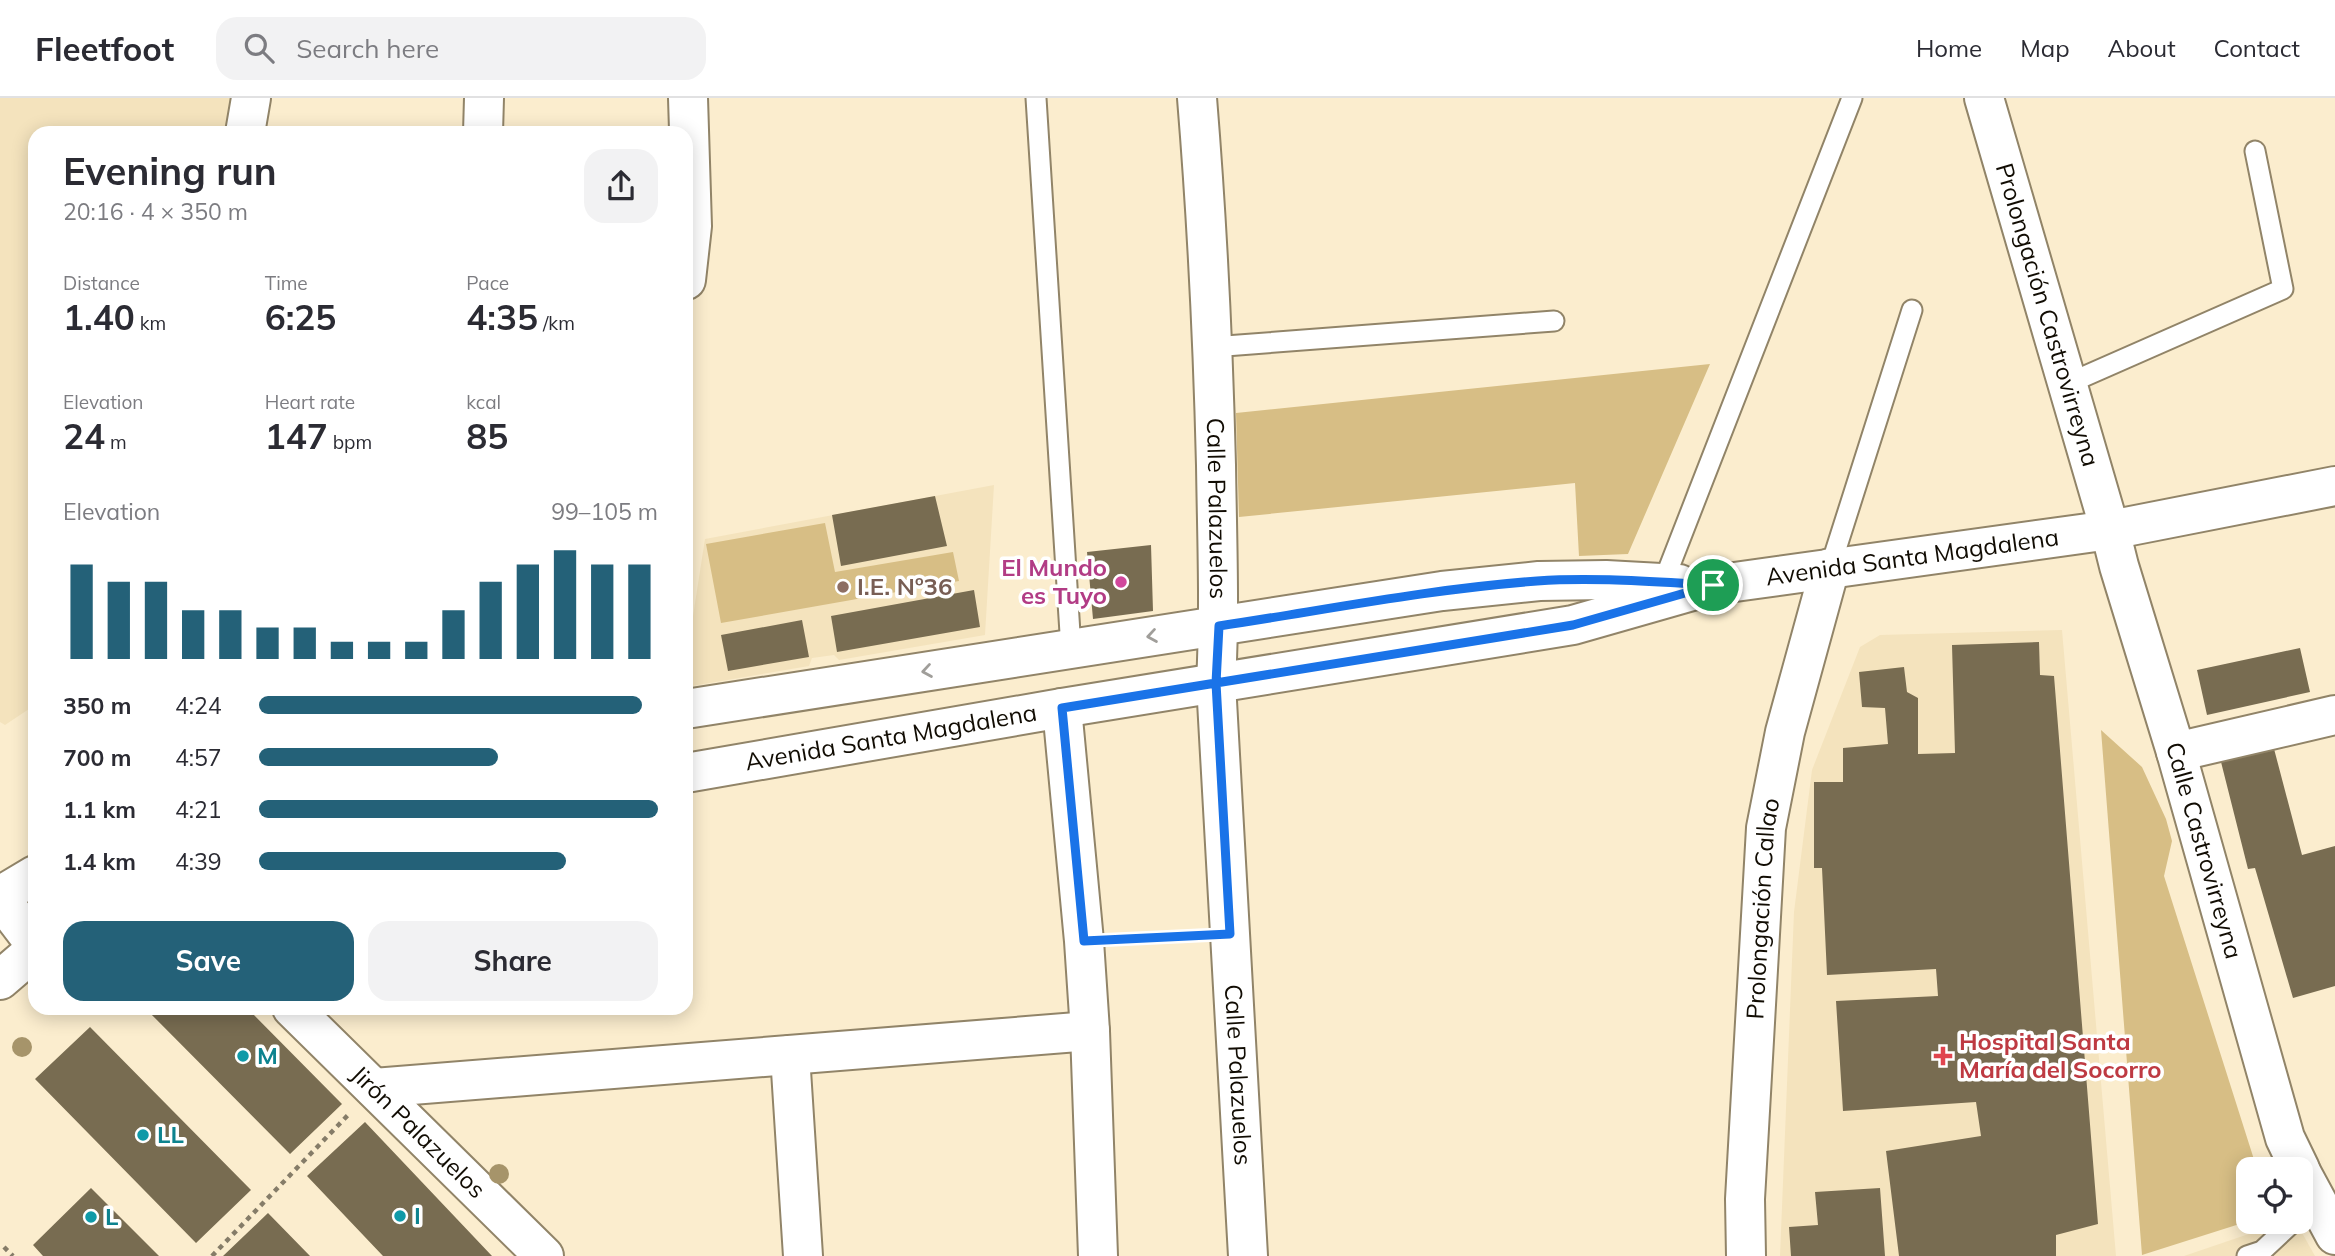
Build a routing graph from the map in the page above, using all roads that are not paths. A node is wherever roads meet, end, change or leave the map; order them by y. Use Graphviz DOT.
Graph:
graph roads {
  1 [pos="251,98"];
  2 [pos="484,98"];
  3 [pos="688,98"];
  4 [pos="1036,98"];
  5 [pos="1198,98"];
  6 [pos="1852,98"];
  7 [pos="1984,98"];
  8 [pos="246,126"];
  9 [pos="483,126"];
  10 [pos="689,126"];
  11 [pos="2255,151"];
  12 [pos="1912,310"];
  13 [pos="1554,321"];
  14 [pos="1212,347"];
  15 [pos="2067,384"];
  16 [pos="2335,486"];
  17 [pos="2110,530"];
  18 [pos="1830,568"];
  19 [pos="1663,583"];
  20 [pos="1713,585"];
  21 [pos="1219,626"];
  22 [pos="1071,649"];
  23 [pos="1216,683"];
  24 [pos="693,708"];
  25 [pos="1062,708"];
  26 [pos="2335,715"];
  27 [pos="2176,752"];
  28 [pos="693,772"];
  29 [pos="28,879"];
  30 [pos="0,897"];
  31 [pos="28,935"];
  32 [pos="28,956"];
  33 [pos="0,980"];
  34 [pos="299,1015"];
  35 [pos="1090,1031"];
  36 [pos="790,1055"];
  37 [pos="374,1088"];
  38 [pos="2291,1157"];
  39 [pos="2313,1208"];
  40 [pos="2273,1234"];
  41 [pos="2335,1235"];
  42 [pos="2258,1254"];
  43 [pos="544,1256"];
  44 [pos="803,1256"];
  45 [pos="1098,1256"];
  46 [pos="1248,1256"];
  47 [pos="1746,1256"];
  1 -- 8 [label="street"];
  2 -- 9 [label="street"];
  3 -- 10 [label="street"];
  4 -- 22 [label="lane"];
  5 -- 14 [label="street, Calle Palazuelos"];
  6 -- 19 [label="lane"];
  7 -- 15 [label="street, Prolongación Castrovirreyna"];
  11 -- 15 [label="lane"];
  12 -- 18 [label="lane"];
  13 -- 14 [label="lane"];
  14 -- 21 [label="street, Calle Palazuelos"];
  15 -- 17 [label="street, Prolongación Castrovirreyna"];
  16 -- 17 [label="street, Avenida Santa Magdalena"];
  17 -- 18 [label="street, Avenida Santa Magdalena"];
  17 -- 27 [label="street, Calle Castrovirreyna"];
  18 -- 20 [label="street, Avenida Santa Magdalena"];
  18 -- 47 [label="street, Prolongación Callao"];
  19 -- 20 [label="street, Avenida Santa Magdalena"];
  19 -- 21 [label="street, Avenida Santa Magdalena"];
  20 -- 23 [label="street, Avenida Santa Magdalena"];
  21 -- 22 [label="street, Avenida Santa Magdalena, one-way"];
  21 -- 23 [label="street, Calle Palazuelos"];
  22 -- 24 [label="street, Avenida Santa Magdalena, one-way"];
  23 -- 25 [label="street, Avenida Santa Magdalena"];
  23 -- 46 [label="street, Calle Palazuelos"];
  25 -- 28 [label="street, Avenida Santa Magdalena"];
  25 -- 35 [label="street"];
  26 -- 27 [label="street"];
  27 -- 38 [label="street, Calle Castrovirreyna"];
  29 -- 30 [label="street"];
  30 -- 31 [label="street"];
  32 -- 33 [label="street"];
  34 -- 37 [label="street, Jirón Palazuelos"];
  35 -- 36 [label="street"];
  35 -- 45 [label="street"];
  36 -- 37 [label="street"];
  36 -- 44 [label="street"];
  37 -- 43 [label="street, Jirón Palazuelos"];
  39 -- 41 [label="street, Calle Castrovirreyna"];
  40 -- 42 [label="lane"];
}
